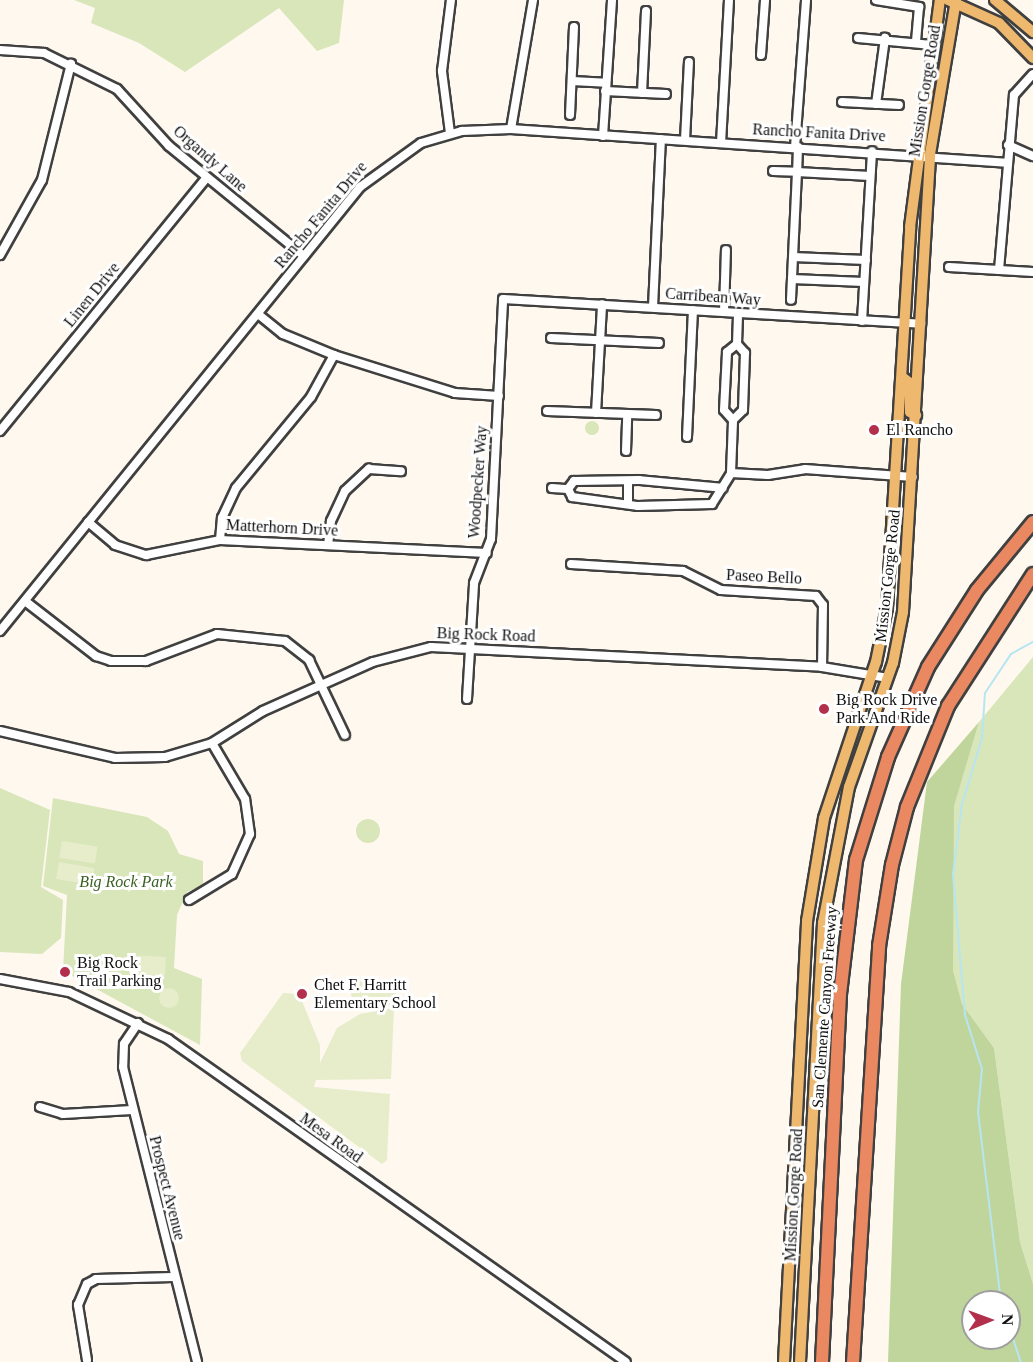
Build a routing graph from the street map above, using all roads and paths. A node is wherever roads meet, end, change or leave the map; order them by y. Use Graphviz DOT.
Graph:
graph roads {
  1 [pos="451,0"];
  2 [pos="533,0"];
  3 [pos="612,0"];
  4 [pos="729,0"];
  5 [pos="765,0"];
  6 [pos="806,0"];
  7 [pos="876,0"];
  8 [pos="940,0"];
  9 [pos="995,0"];
  10 [pos="953,1"];
  11 [pos="646,11"];
  12 [pos="574,27"];
  13 [pos="1033,32"];
  14 [pos="858,38"];
  15 [pos="885,38"];
  16 [pos="916,43"];
  17 [pos="932,45"];
  18 [pos="0,50"];
  19 [pos="761,55"];
  20 [pos="1033,58"];
  21 [pos="689,62"];
  22 [pos="71,64"];
  23 [pos="1033,74"];
  24 [pos="572,81"];
  25 [pos="605,87"];
  26 [pos="642,93"];
  27 [pos="666,94"];
  28 [pos="842,102"];
  29 [pos="876,104"];
  30 [pos="899,105"];
  31 [pos="570,115"];
  32 [pos="511,129"];
  33 [pos="450,134"];
  34 [pos="603,136"];
  35 [pos="661,139"];
  36 [pos="685,140"];
  37 [pos="721,142"];
  38 [pos="1008,145"];
  39 [pos="796,147"];
  40 [pos="872,151"];
  41 [pos="918,153"];
  42 [pos="930,154"];
  43 [pos="1033,156"];
  44 [pos="1006,163"];
  45 [pos="772,171"];
  46 [pos="797,172"];
  47 [pos="870,176"];
  48 [pos="206,178"];
  49 [pos="726,250"];
  50 [pos="0,255"];
  51 [pos="304,256"];
  52 [pos="793,257"];
  53 [pos="866,260"];
  54 [pos="949,267"];
  55 [pos="999,270"];
  56 [pos="1033,272"];
  57 [pos="792,279"];
  58 [pos="864,282"];
  59 [pos="503,299"];
  60 [pos="791,300"];
  61 [pos="602,304"];
  62 [pos="653,308"];
  63 [pos="693,310"];
  64 [pos="724,312"];
  65 [pos="258,314"];
  66 [pos="738,314"];
  67 [pos="862,321"];
  68 [pos="905,323"];
  69 [pos="921,324"];
  70 [pos="551,338"];
  71 [pos="600,340"];
  72 [pos="659,343"];
  73 [pos="737,344"];
  74 [pos="334,355"];
  75 [pos="902,377"];
  76 [pos="499,396"];
  77 [pos="547,411"];
  78 [pos="596,413"];
  79 [pos="627,414"];
  80 [pos="656,415"];
  81 [pos="916,415"];
  82 [pos="733,420"];
  83 [pos="0,431"];
  84 [pos="687,437"];
  85 [pos="626,451"];
  86 [pos="401,471"];
  87 [pos="731,473"];
  88 [pos="897,476"];
  89 [pos="913,477"];
  90 [pos="628,483"];
  91 [pos="552,488"];
  92 [pos="568,489"];
  93 [pos="721,490"];
  94 [pos="628,502"];
  95 [pos="88,522"];
  96 [pos="1033,522"];
  97 [pos="220,540"];
  98 [pos="328,545"];
  99 [pos="487,553"];
  100 [pos="571,564"];
  101 [pos="1033,574"];
  102 [pos="25,601"];
  103 [pos="0,632"];
  104 [pos="470,648"];
  105 [pos="822,667"];
  106 [pos="873,674"];
  107 [pos="888,678"];
  108 [pos="322,684"];
  109 [pos="467,699"];
  110 [pos="0,731"];
  111 [pos="345,735"];
  112 [pos="212,743"];
  113 [pos="189,900"];
  114 [pos="0,979"];
  115 [pos="138,1023"];
  116 [pos="40,1107"];
  117 [pos="132,1110"];
  118 [pos="173,1277"];
  119 [pos="87,1360"];
  120 [pos="197,1362"];
  121 [pos="626,1362"];
  122 [pos="784,1362"];
  123 [pos="800,1362"];
  124 [pos="822,1362"];
  125 [pos="853,1362"];
  1 -- 33 [label="street"];
  2 -- 32 [label="street"];
  3 -- 25 [label="street"];
  4 -- 37 [label="street"];
  5 -- 19 [label="street"];
  6 -- 39 [label="street"];
  7 -- 16 [label="street"];
  8 -- 17 [label="main road, Mission Gorge Road"];
  9 -- 13 [label="main road"];
  10 -- 20 [label="main road"];
  10 -- 42 [label="main road, Mission Gorge Road"];
  11 -- 26 [label="street"];
  12 -- 24 [label="street"];
  14 -- 15 [label="street"];
  15 -- 16 [label="street"];
  15 -- 29 [label="street"];
  16 -- 17 [label="street"];
  17 -- 41 [label="main road, Mission Gorge Road"];
  18 -- 22 [label="street, Organdy Lane"];
  21 -- 36 [label="street"];
  22 -- 48 [label="street, Organdy Lane"];
  22 -- 50 [label="street"];
  23 -- 38 [label="street"];
  24 -- 25 [label="street"];
  24 -- 31 [label="street"];
  25 -- 26 [label="street"];
  25 -- 34 [label="street"];
  26 -- 27 [label="street"];
  28 -- 29 [label="street"];
  29 -- 30 [label="street"];
  32 -- 33 [label="street, Rancho Fanita Drive"];
  32 -- 34 [label="street, Rancho Fanita Drive"];
  33 -- 51 [label="street, Rancho Fanita Drive"];
  34 -- 35 [label="street, Rancho Fanita Drive"];
  35 -- 36 [label="street, Rancho Fanita Drive"];
  35 -- 62 [label="street"];
  36 -- 37 [label="street, Rancho Fanita Drive"];
  37 -- 39 [label="street, Rancho Fanita Drive"];
  38 -- 43 [label="street"];
  38 -- 44 [label="street"];
  39 -- 40 [label="street, Rancho Fanita Drive"];
  39 -- 46 [label="street"];
  40 -- 41 [label="street, Rancho Fanita Drive"];
  40 -- 47 [label="street"];
  41 -- 42 [label="street, Rancho Fanita Drive"];
  41 -- 68 [label="main road, Mission Gorge Road"];
  42 -- 44 [label="street, Rancho Fanita Drive"];
  42 -- 69 [label="main road, Mission Gorge Road"];
  44 -- 55 [label="street"];
  45 -- 46 [label="street"];
  46 -- 47 [label="street"];
  46 -- 52 [label="street"];
  47 -- 53 [label="street"];
  48 -- 51 [label="street, Organdy Lane"];
  48 -- 83 [label="street, Linen Drive"];
  49 -- 64 [label="street"];
  51 -- 65 [label="street, Rancho Fanita Drive"];
  52 -- 53 [label="street"];
  52 -- 57 [label="street"];
  53 -- 58 [label="street"];
  54 -- 55 [label="street"];
  55 -- 56 [label="street"];
  57 -- 58 [label="street"];
  57 -- 60 [label="street"];
  58 -- 67 [label="street"];
  59 -- 61 [label="street, Carribean Way"];
  59 -- 76 [label="street, Woodpecker Way"];
  61 -- 62 [label="street, Carribean Way"];
  61 -- 71 [label="street"];
  62 -- 63 [label="street, Carribean Way"];
  63 -- 64 [label="street, Carribean Way"];
  63 -- 84 [label="street"];
  64 -- 66 [label="street, Carribean Way"];
  65 -- 74 [label="street"];
  65 -- 95 [label="street, Rancho Fanita Drive"];
  66 -- 67 [label="street, Carribean Way"];
  66 -- 73 [label="street"];
  67 -- 68 [label="street, Carribean Way"];
  68 -- 69 [label="street, Carribean Way"];
  68 -- 75 [label="main road, Mission Gorge Road"];
  69 -- 81 [label="main road, Mission Gorge Road"];
  70 -- 71 [label="street"];
  71 -- 72 [label="street"];
  71 -- 78 [label="street"];
  73 -- 82 [label="street"];
  73 -- 82 [label="street"];
  74 -- 76 [label="street"];
  74 -- 97 [label="street"];
  75 -- 81 [label="main road"];
  75 -- 88 [label="main road, Mission Gorge Road"];
  76 -- 99 [label="street, Woodpecker Way"];
  77 -- 78 [label="street"];
  78 -- 79 [label="street"];
  79 -- 80 [label="street"];
  79 -- 85 [label="street"];
  81 -- 89 [label="main road, Mission Gorge Road"];
  82 -- 87 [label="street"];
  86 -- 98 [label="street"];
  87 -- 88 [label="street"];
  87 -- 93 [label="street"];
  88 -- 89 [label="street"];
  88 -- 106 [label="main road, Mission Gorge Road"];
  89 -- 107 [label="main road, Mission Gorge Road"];
  90 -- 92 [label="street"];
  90 -- 93 [label="street"];
  90 -- 94 [label="street"];
  91 -- 92 [label="street"];
  92 -- 94 [label="street"];
  93 -- 94 [label="street"];
  95 -- 97 [label="street, Matterhorn Drive"];
  95 -- 102 [label="street, Rancho Fanita Drive"];
  96 -- 124 [label="highway, San Clemente Canyon Freeway"];
  97 -- 98 [label="street, Matterhorn Drive"];
  98 -- 99 [label="street, Matterhorn Drive"];
  99 -- 104 [label="street, Woodpecker Way"];
  100 -- 105 [label="street, Paseo Bello"];
  101 -- 125 [label="highway"];
  102 -- 103 [label="street, Rancho Fanita Drive"];
  102 -- 108 [label="street"];
  104 -- 105 [label="street, Big Rock Road"];
  104 -- 108 [label="street, Big Rock Road"];
  104 -- 109 [label="street, Woodpecker Way"];
  105 -- 106 [label="street, Big Rock Road"];
  106 -- 107 [label="street, Big Rock Road"];
  106 -- 122 [label="main road, Mission Gorge Road"];
  107 -- 123 [label="main road, Mission Gorge Road"];
  108 -- 111 [label="street"];
  108 -- 112 [label="street, Big Rock Road"];
  110 -- 112 [label="street, Big Rock Road"];
  112 -- 113 [label="street"];
  114 -- 115 [label="street, Mesa Road"];
  115 -- 117 [label="street, Prospect Avenue"];
  115 -- 121 [label="street, Mesa Road"];
  116 -- 117 [label="street"];
  117 -- 118 [label="street, Prospect Avenue"];
  118 -- 119 [label="street"];
  118 -- 120 [label="street, Prospect Avenue"];
}
